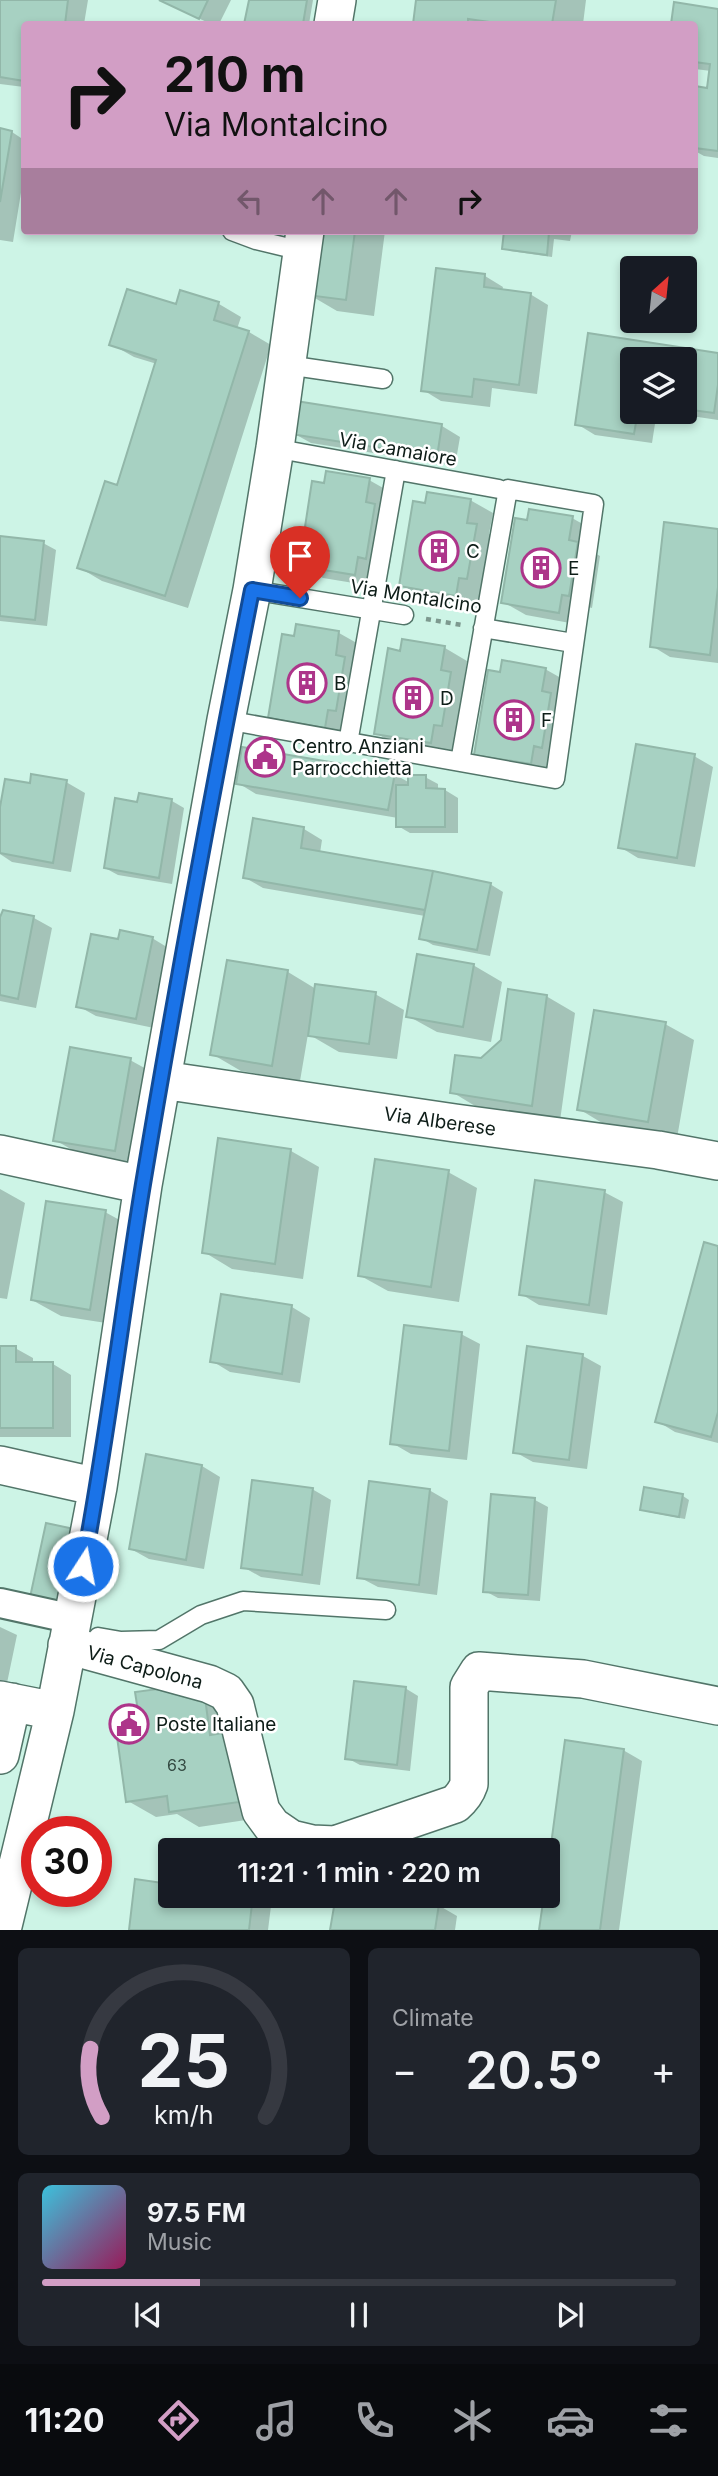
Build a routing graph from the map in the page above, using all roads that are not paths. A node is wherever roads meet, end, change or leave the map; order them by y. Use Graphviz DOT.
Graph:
graph roads {
  1 [pos="337,0"];
  2 [pos="334,21"];
  3 [pos="243,235"];
  4 [pos="304,241"];
  5 [pos="287,365"];
  6 [pos="383,379"];
  7 [pos="290,451"];
  8 [pos="396,470"];
  9 [pos="503,489"];
  10 [pos="252,590"];
  11 [pos="372,610"];
  12 [pos="404,615"];
  13 [pos="483,628"];
  14 [pos="573,643"];
  15 [pos="226,720"];
  16 [pos="348,743"];
  17 [pos="460,762"];
  18 [pos="162,1080"];
  19 [pos="0,1154"];
  20 [pos="718,1161"];
  21 [pos="143,1185"];
  22 [pos="0,1465"];
  23 [pos="98,1487"];
  24 [pos="0,1603"];
  25 [pos="386,1609"];
  26 [pos="70,1632"];
  27 [pos="6,1701"];
  28 [pos="718,1706"];
  29 [pos="55,1711"];
  30 [pos="0,1755"];
  31 [pos="2,1930"];
  1 -- 2 [label="street"];
  3 -- 4 [label="lane"];
  4 -- 5 [label="street"];
  5 -- 6 [label="lane"];
  5 -- 10 [label="street"];
  7 -- 8 [label="lane, Via Camaiore"];
  8 -- 9 [label="lane, Via Camaiore"];
  8 -- 11 [label="lane"];
  9 -- 13 [label="lane"];
  9 -- 14 [label="lane, Via Camaiore"];
  10 -- 11 [label="lane, Via Montalcino"];
  10 -- 15 [label="street"];
  11 -- 12 [label="lane, Via Montalcino"];
  11 -- 16 [label="lane"];
  13 -- 14 [label="lane, Via Montalcino"];
  13 -- 17 [label="lane"];
  14 -- 17 [label="lane"];
  15 -- 16 [label="lane"];
  15 -- 18 [label="street"];
  16 -- 17 [label="lane"];
  18 -- 20 [label="street, Via Alberese"];
  18 -- 21 [label="street"];
  19 -- 21 [label="street"];
  21 -- 23 [label="street"];
  22 -- 23 [label="street"];
  23 -- 26 [label="street"];
  24 -- 26 [label="street"];
  25 -- 26 [label="lane"];
  26 -- 28 [label="street, Via Capolona"];
  26 -- 29 [label="street"];
  27 -- 29 [label="street"];
  27 -- 30 [label="street"];
  29 -- 31 [label="street"];
}
